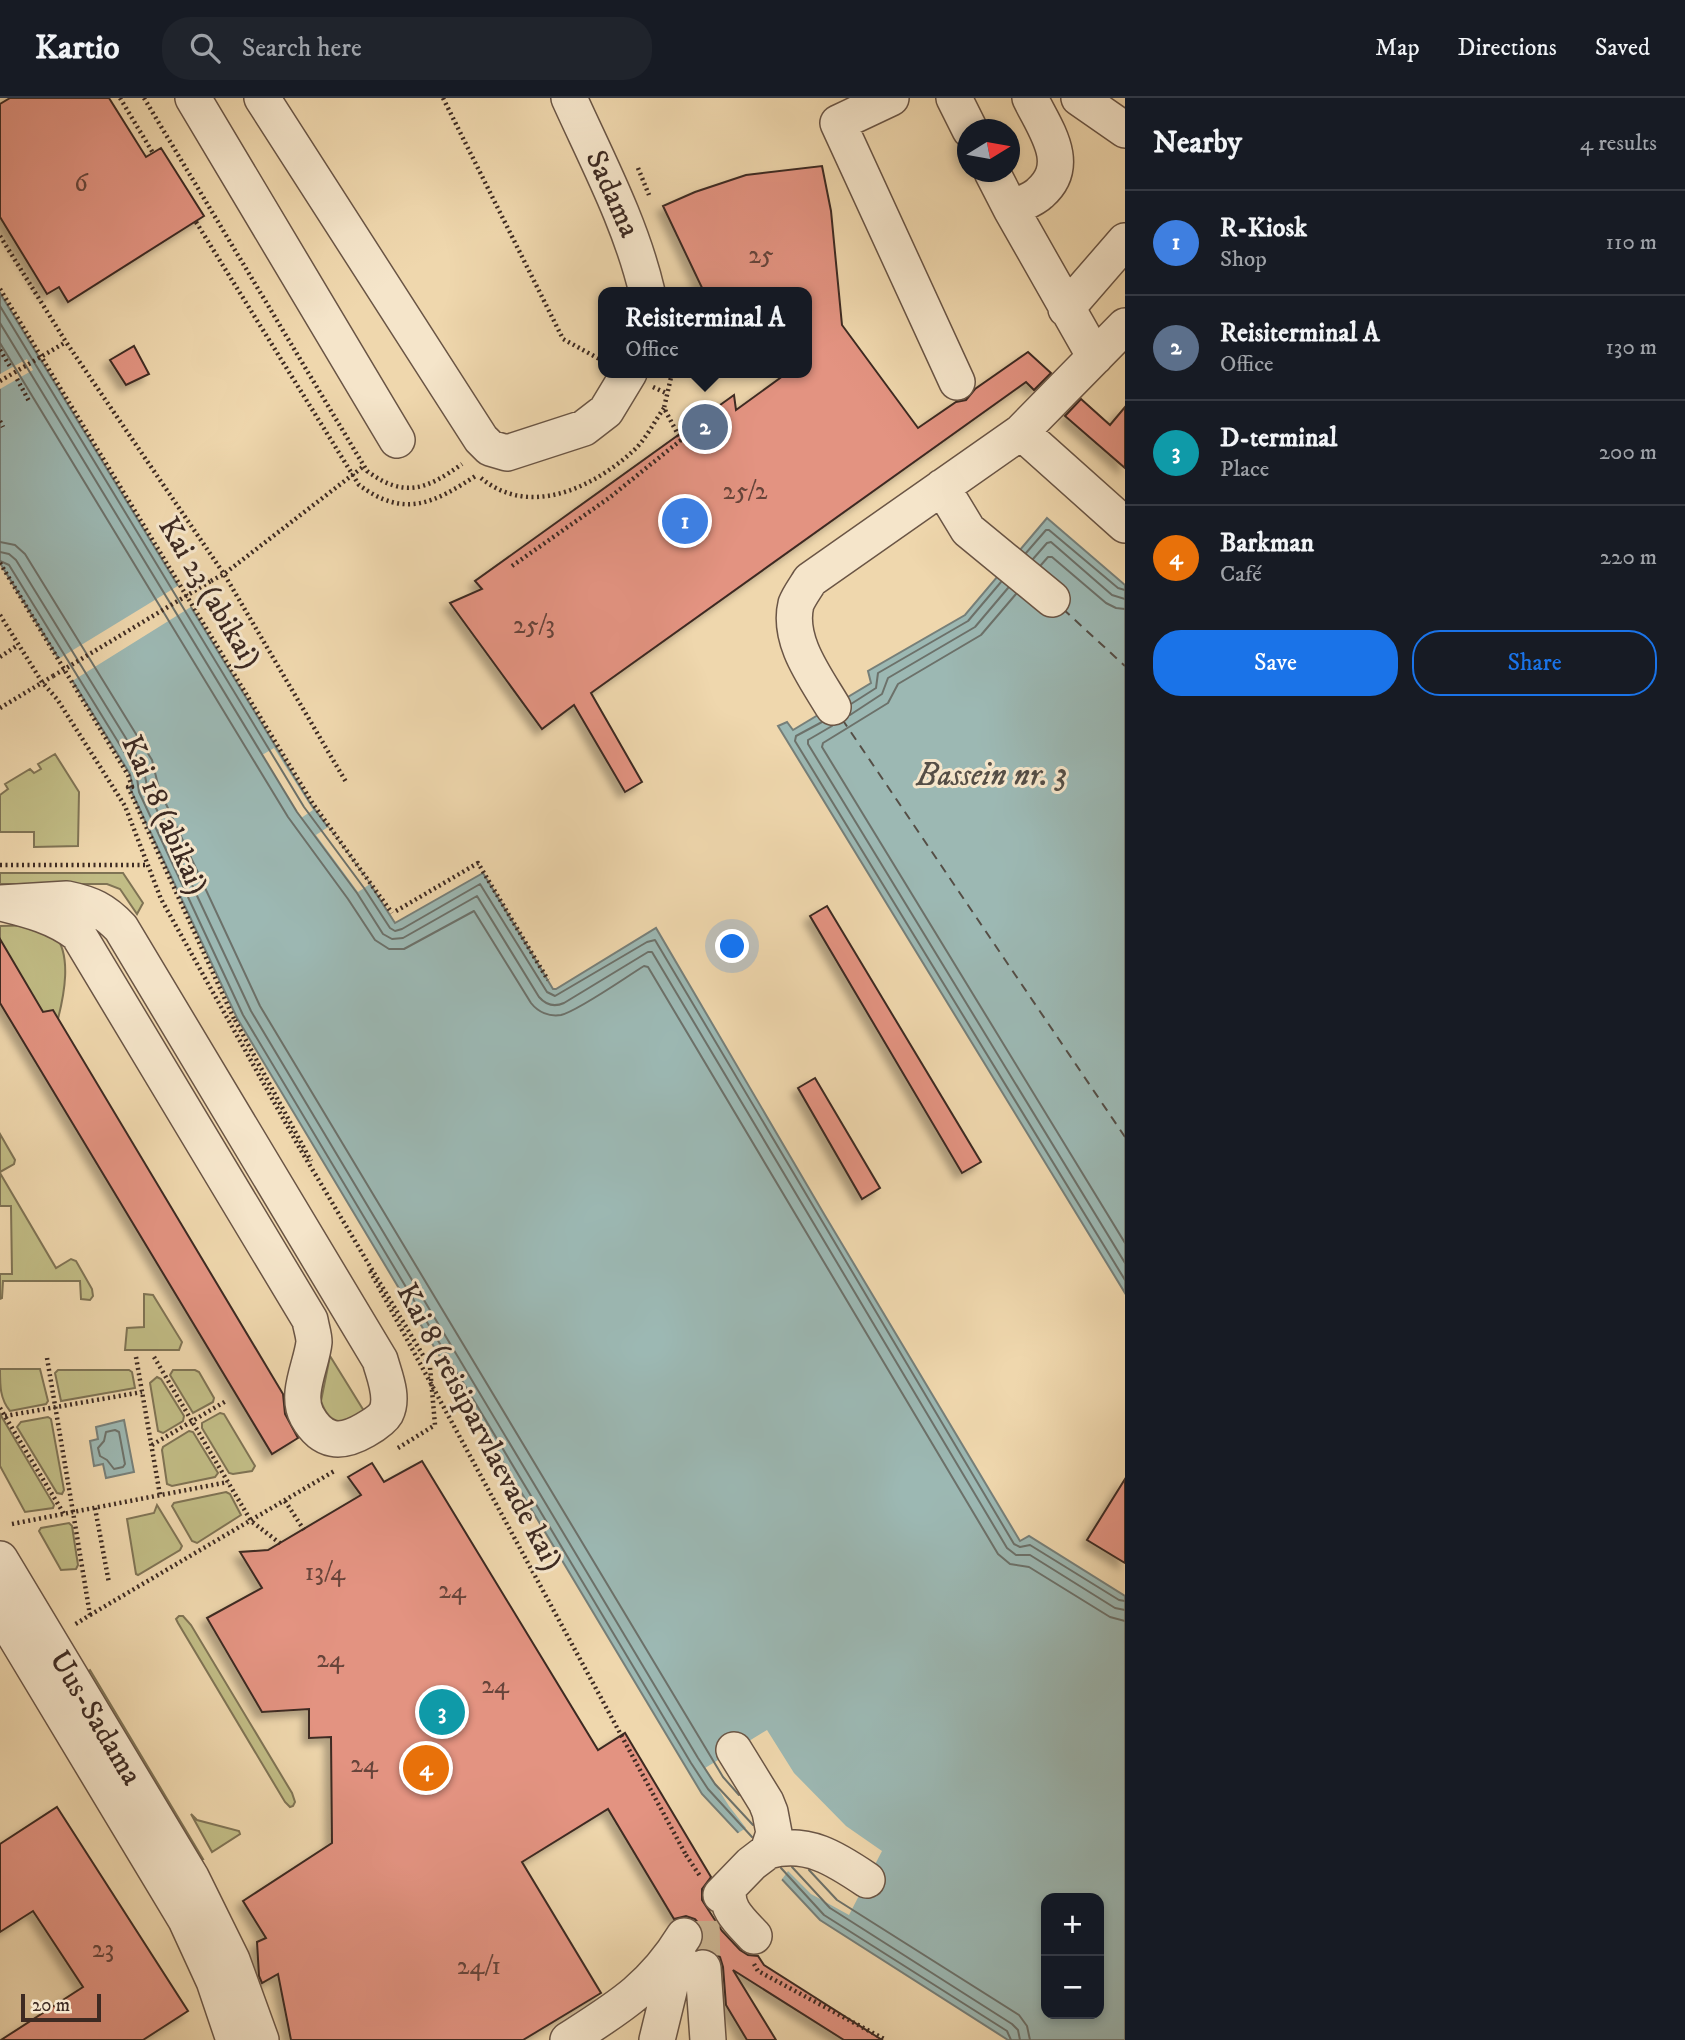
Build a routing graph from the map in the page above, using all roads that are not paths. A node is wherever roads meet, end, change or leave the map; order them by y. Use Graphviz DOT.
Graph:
graph roads {
  1 [pos="193,98"];
  2 [pos="263,98"];
  3 [pos="569,98"];
  4 [pos="891,98"];
  5 [pos="954,98"];
  6 [pos="1030,98"];
  7 [pos="1079,98"];
  8 [pos="964,119"];
  9 [pos="1125,130"];
  10 [pos="997,182"];
  11 [pos="1011,209"];
  12 [pos="1125,241"];
  13 [pos="646,287"];
  14 [pos="1066,309"];
  15 [pos="1125,326"];
  16 [pos="1095,357"];
  17 [pos="433,367"];
  18 [pos="617,378"];
  19 [pos="957,382"];
  20 [pos="1021,432"];
  21 [pos="397,440"];
  22 [pos="942,487"];
  23 [pos="1125,525"];
  24 [pos="1052,599"];
  25 [pos="833,707"];
  26 [pos="0,904"];
  27 [pos="0,1559"];
  28 [pos="0,1611"];
  29 [pos="734,1750"];
  30 [pos="768,1851"];
  31 [pos="148,1858"];
  32 [pos="191,1877"];
  33 [pos="867,1880"];
  34 [pos="708,1911"];
  35 [pos="754,1936"];
  36 [pos="703,1968"];
  37 [pos="234,2040"];
  38 [pos="261,2040"];
  39 [pos="568,2040"];
  40 [pos="657,2040"];
  41 [pos="708,2040"];
  1 -- 21 [label="street"];
  2 -- 17 [label="street"];
  2 -- 18 [label="street"];
  3 -- 13 [label="street, Sadama"];
  4 -- 19 [label="street"];
  5 -- 8 [label="street"];
  6 -- 11 [label="street"];
  7 -- 9 [label="street"];
  10 -- 11 [label="street"];
  11 -- 14 [label="street"];
  12 -- 14 [label="street"];
  14 -- 16 [label="street"];
  15 -- 16 [label="street"];
  16 -- 20 [label="street"];
  20 -- 22 [label="street"];
  20 -- 23 [label="street"];
  22 -- 24 [label="street"];
  22 -- 25 [label="street"];
  26 -- 26 [label="street"];
  27 -- 32 [label="street, Uus-Sadama"];
  28 -- 31 [label="street, Uus-Sadama"];
  29 -- 30 [label="street"];
  30 -- 33 [label="street"];
  30 -- 34 [label="street"];
  31 -- 32 [label="street"];
  31 -- 37 [label="street, Uus-Sadama"];
  32 -- 38 [label="street, Uus-Sadama"];
  34 -- 35 [label="street"];
  34 -- 39 [label="street"];
  34 -- 40 [label="street"];
  36 -- 41 [label="street"];
}
